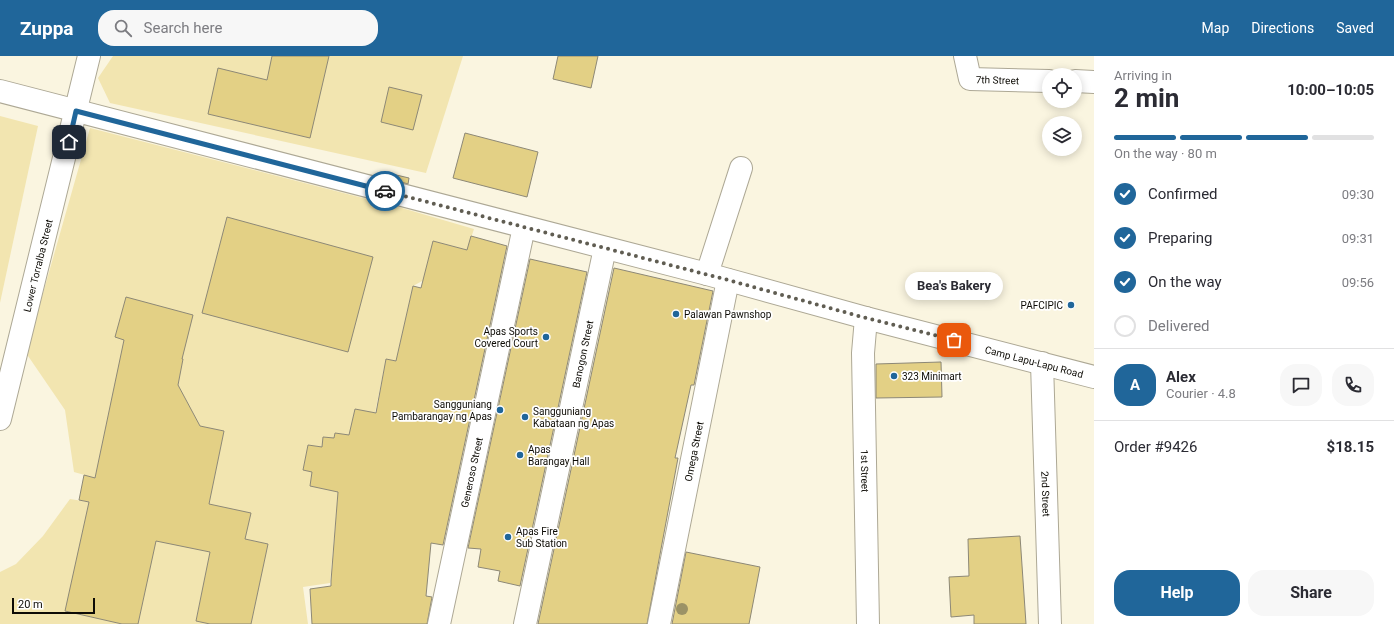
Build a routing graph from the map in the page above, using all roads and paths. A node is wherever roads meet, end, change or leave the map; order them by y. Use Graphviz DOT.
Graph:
graph roads {
  1 [pos="89,56"];
  2 [pos="965,56"];
  3 [pos="1042,81"];
  4 [pos="1082,81"];
  5 [pos="1094,82"];
  6 [pos="0,91"];
  7 [pos="76,111"];
  8 [pos="741,168"];
  9 [pos="524,227"];
  10 [pos="605,248"];
  11 [pos="707,274"];
  12 [pos="728,280"];
  13 [pos="866,318"];
  14 [pos="1042,363"];
  15 [pos="1094,377"];
  16 [pos="0,419"];
  17 [pos="439,624"];
  18 [pos="525,624"];
  19 [pos="659,624"];
  20 [pos="868,624"];
  21 [pos="1050,624"];
  1 -- 7 [label="street, Lower Torralba Street"];
  2 -- 3 [label="street, 7th Street"];
  4 -- 5 [label="street"];
  6 -- 7 [label="street, Camp Lapu-Lapu Road"];
  7 -- 9 [label="street, Camp Lapu-Lapu Road"];
  7 -- 16 [label="street, Lower Torralba Street"];
  8 -- 11 [label="street"];
  9 -- 10 [label="street, Camp Lapu-Lapu Road"];
  9 -- 17 [label="street, Generoso Street"];
  10 -- 11 [label="street, Camp Lapu-Lapu Road"];
  10 -- 18 [label="street, Banogon Street"];
  11 -- 12 [label="street, Camp Lapu-Lapu Road"];
  12 -- 13 [label="street, Camp Lapu-Lapu Road"];
  12 -- 19 [label="street, Omega Street"];
  13 -- 14 [label="street, Camp Lapu-Lapu Road"];
  13 -- 20 [label="street, 1st Street"];
  14 -- 15 [label="street, Camp Lapu-Lapu Road"];
  14 -- 21 [label="street, 2nd Street"];
}
